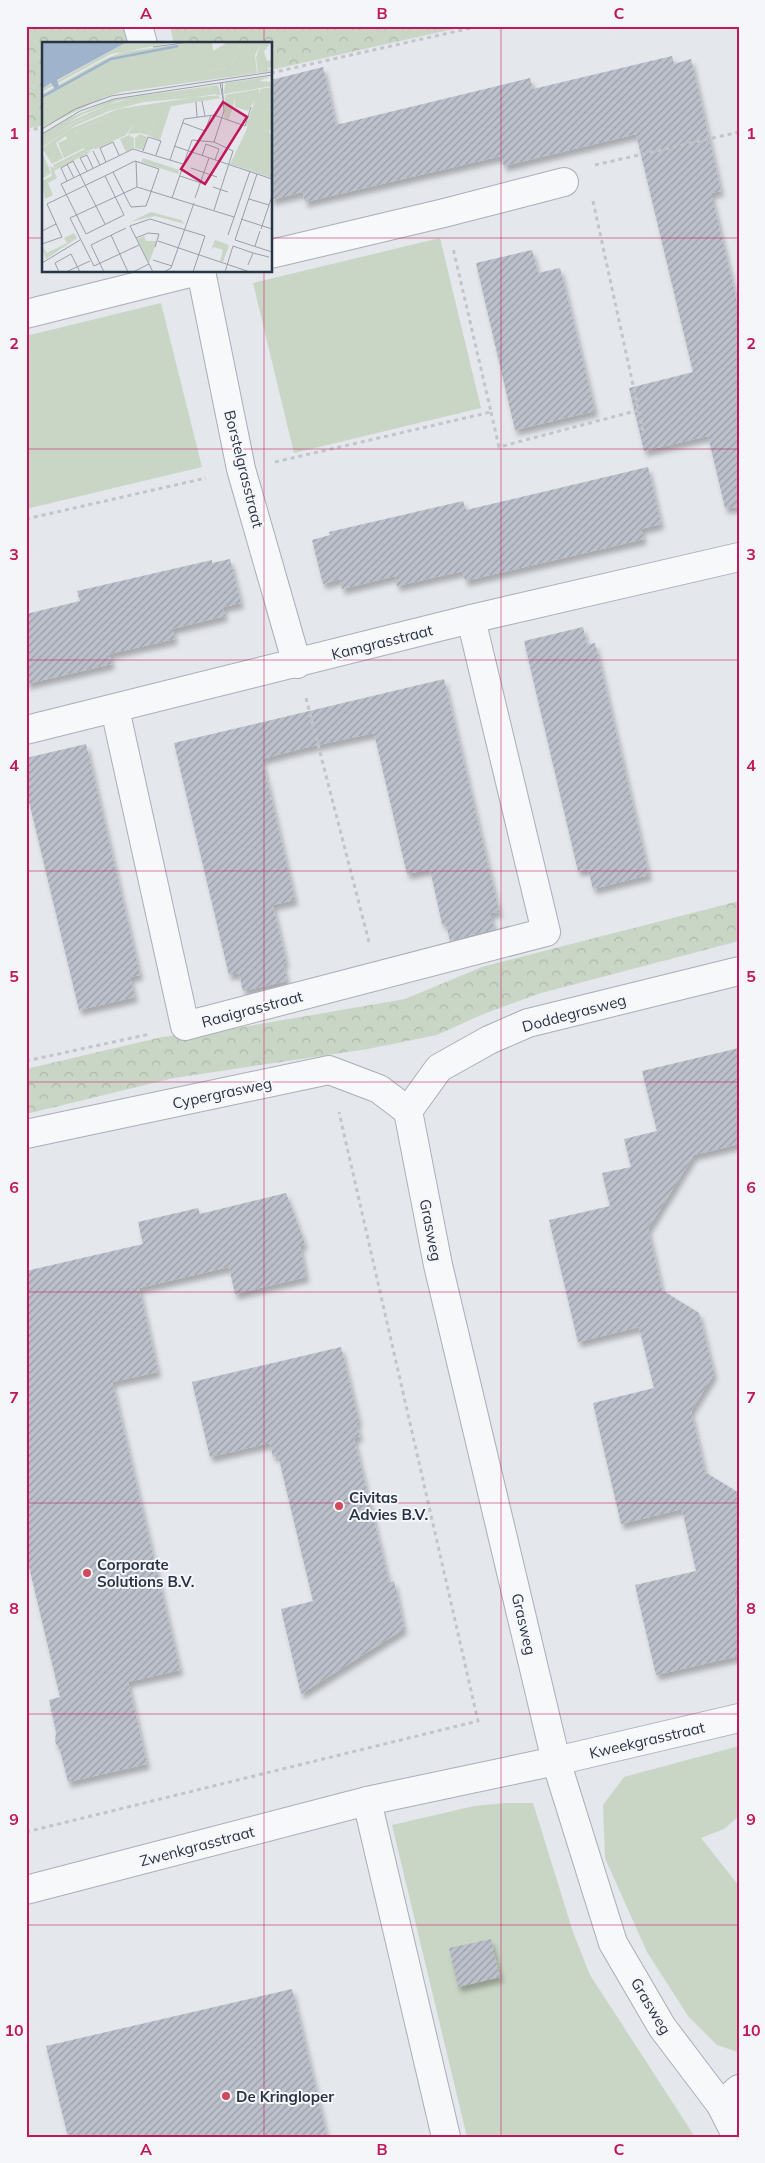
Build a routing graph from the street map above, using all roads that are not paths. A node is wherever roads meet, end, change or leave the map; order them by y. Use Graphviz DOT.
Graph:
graph roads {
  1 [pos="138,26"];
  2 [pos="142,42"];
  3 [pos="564,182"];
  4 [pos="272,254"];
  5 [pos="196,272"];
  6 [pos="200,272"];
  7 [pos="26,314"];
  8 [pos="739,557"];
  9 [pos="471,619"];
  10 [pos="296,664"];
  11 [pos="115,709"];
  12 [pos="26,730"];
  13 [pos="739,971"];
  14 [pos="408,1111"];
  15 [pos="26,1134"];
  16 [pos="739,1718"];
  17 [pos="556,1761"];
  18 [pos="367,1801"];
  19 [pos="26,1890"];
  20 [pos="733,2104"];
  21 [pos="446,2137"];
  22 [pos="737,2137"];
  1 -- 2 [label="street"];
  3 -- 4 [label="street"];
  5 -- 7 [label="street, Borstelgrasstraat"];
  6 -- 10 [label="street, Borstelgrasstraat"];
  8 -- 9 [label="street, Kamgrasstraat"];
  9 -- 10 [label="street, Kamgrasstraat"];
  9 -- 11 [label="street, Raaigrasstraat"];
  10 -- 11 [label="street, Kamgrasstraat"];
  11 -- 12 [label="street, Kamgrasstraat"];
  13 -- 14 [label="street, Doddegrasweg"];
  14 -- 15 [label="street, Cypergrasweg"];
  14 -- 17 [label="street, Grasweg"];
  16 -- 17 [label="street, Kweekgrasstraat"];
  17 -- 18 [label="street, Zwenkgrasstraat"];
  17 -- 20 [label="street, Grasweg"];
  18 -- 19 [label="street, Zwenkgrasstraat"];
  18 -- 21 [label="street"];
  20 -- 22 [label="street, Grasweg"];
}
